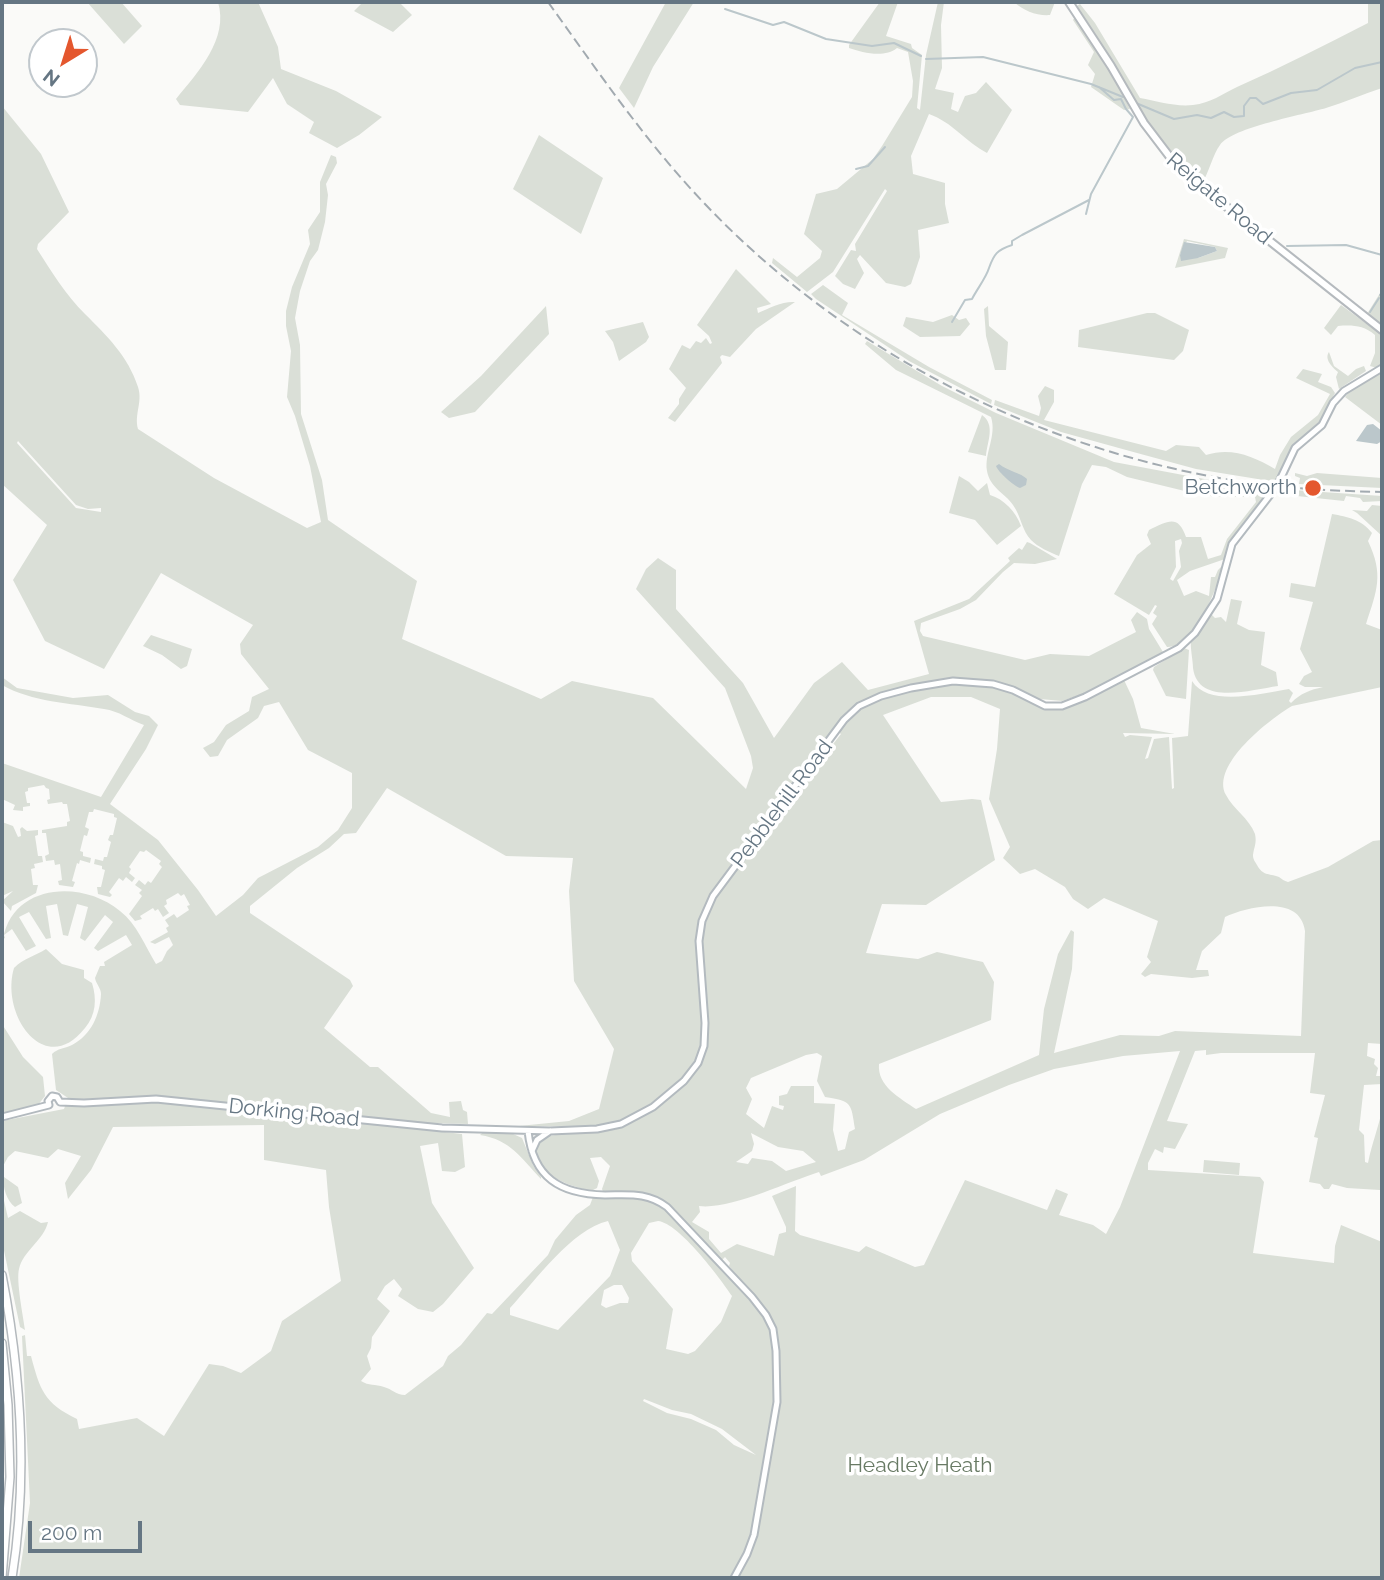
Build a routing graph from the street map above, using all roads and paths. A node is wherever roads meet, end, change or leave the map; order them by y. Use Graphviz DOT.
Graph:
graph roads {
  1 [pos="1069,2"];
  2 [pos="1382,330"];
  3 [pos="1382,368"];
  4 [pos="2,1117"];
  5 [pos="528,1131"];
  6 [pos="550,1131"];
  7 [pos="531,1153"];
  8 [pos="2,1275"];
  9 [pos="2,1343"];
  10 [pos="2,1578"];
  11 [pos="12,1578"];
  12 [pos="734,1578"];
  1 -- 2 [label="main road, Reigate Road"];
  3 -- 6 [label="main road, Pebblehill Road"];
  4 -- 5 [label="main road, Dorking Road"];
  5 -- 6 [label="main road, Pebblehill Road"];
  5 -- 7 [label="main road"];
  6 -- 7 [label="main road"];
  7 -- 12 [label="main road"];
  8 -- 11 [label="highway"];
  9 -- 10 [label="highway"];
}
